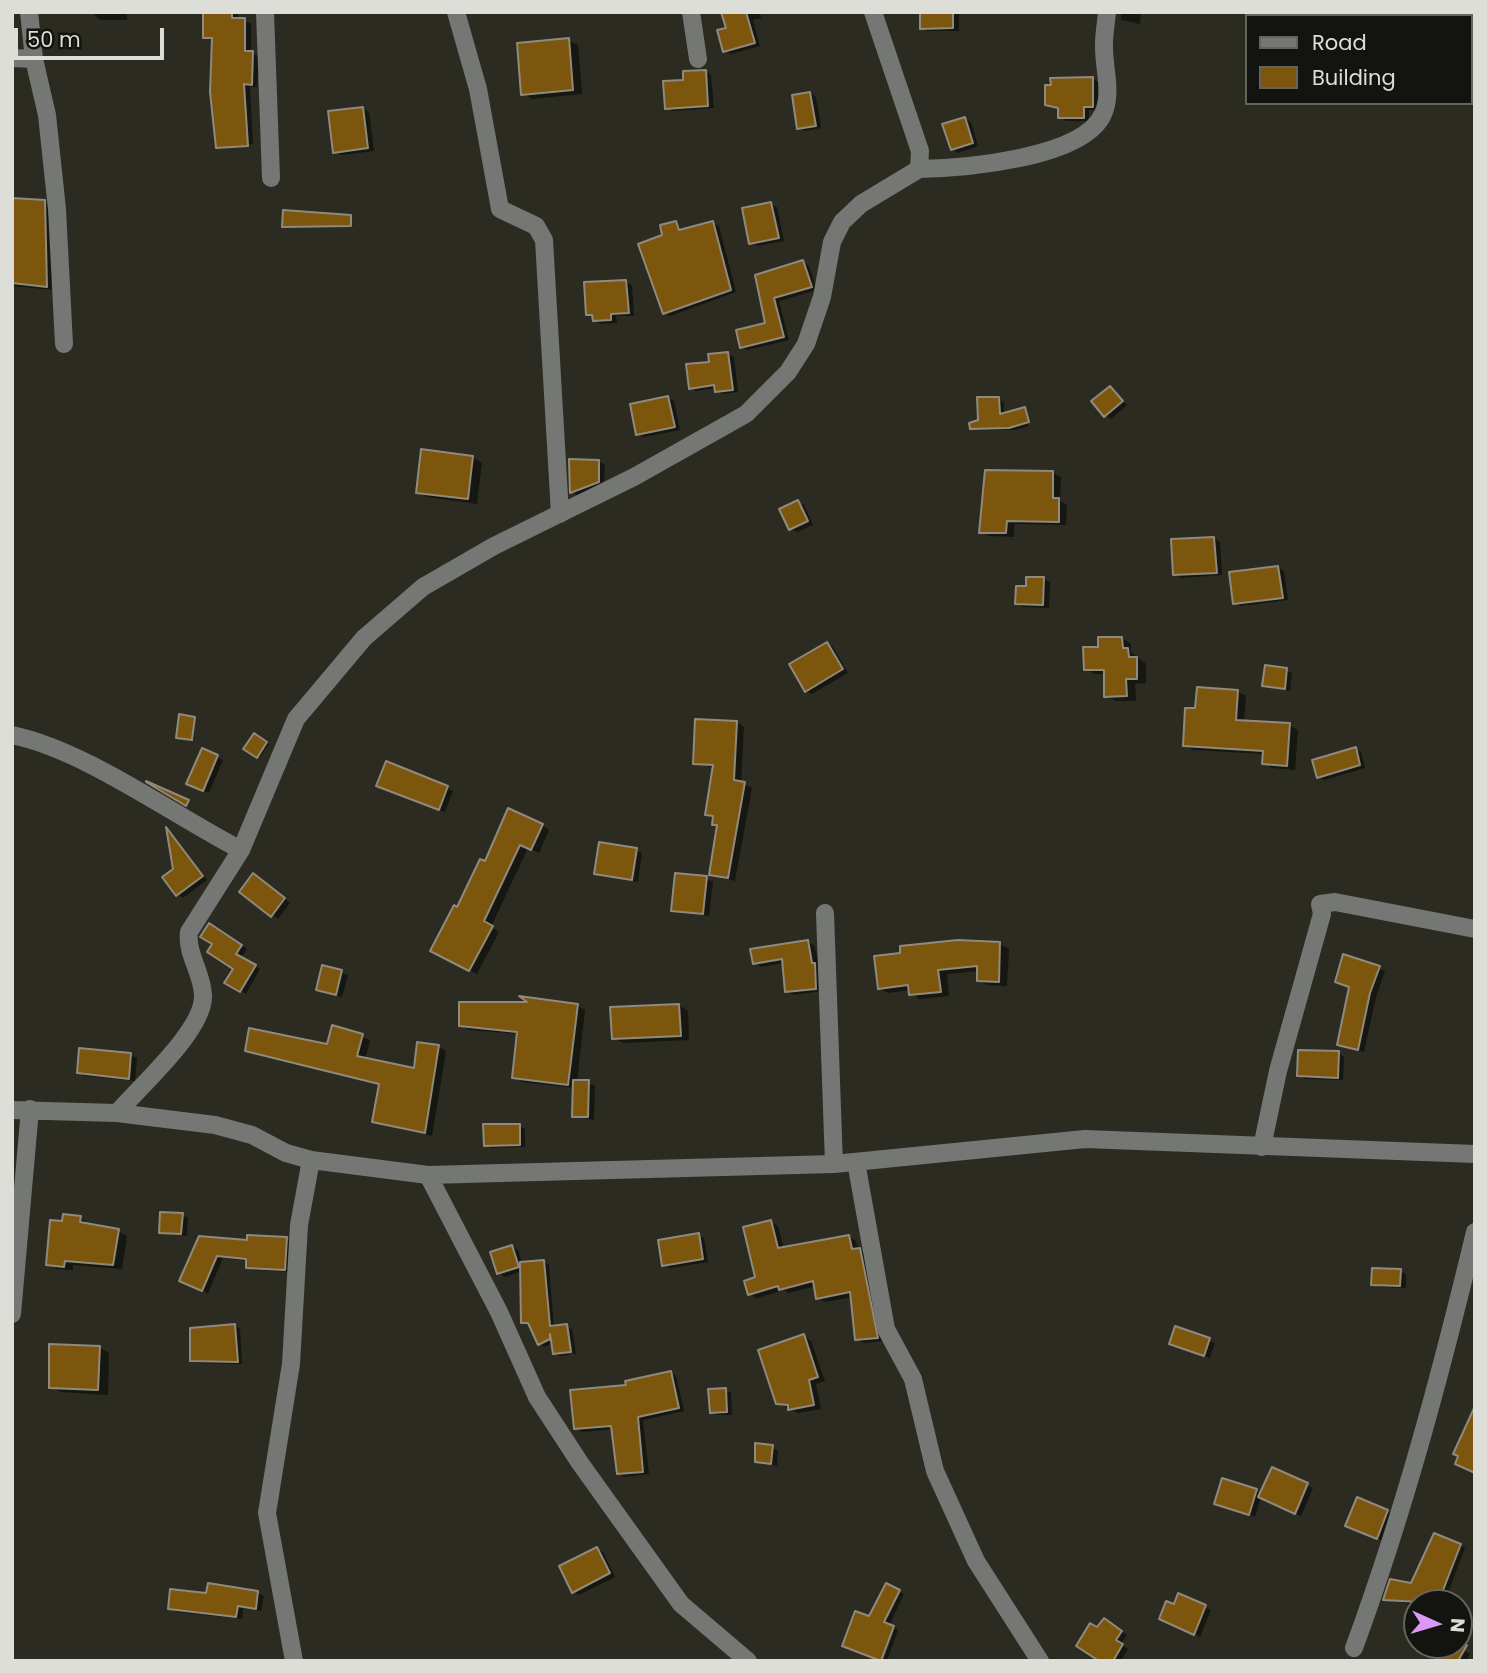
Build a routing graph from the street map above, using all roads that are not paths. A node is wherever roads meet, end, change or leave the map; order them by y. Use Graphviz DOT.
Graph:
graph roads {
  1 [pos="29,12"];
  2 [pos="265,12"];
  3 [pos="456,12"];
  4 [pos="691,12"];
  5 [pos="873,12"];
  6 [pos="1107,12"];
  7 [pos="12,58"];
  8 [pos="698,59"];
  9 [pos="34,60"];
  10 [pos="919,169"];
  11 [pos="271,178"];
  12 [pos="64,344"];
  13 [pos="561,514"];
  14 [pos="12,735"];
  15 [pos="241,850"];
  16 [pos="825,913"];
  17 [pos="1475,929"];
  18 [pos="21,1110"];
  19 [pos="117,1114"];
  20 [pos="1262,1147"];
  21 [pos="1475,1154"];
  22 [pos="311,1160"];
  23 [pos="856,1163"];
  24 [pos="834,1164"];
  25 [pos="428,1175"];
  26 [pos="1475,1232"];
  27 [pos="12,1314"];
  28 [pos="1354,1647"];
  29 [pos="294,1661"];
  30 [pos="748,1661"];
  31 [pos="1040,1661"];
  1 -- 9 [label="street"];
  2 -- 11 [label="street"];
  3 -- 13 [label="street"];
  4 -- 8 [label="street"];
  5 -- 10 [label="street"];
  6 -- 10 [label="street"];
  7 -- 9 [label="street"];
  9 -- 12 [label="street"];
  10 -- 13 [label="street"];
  13 -- 15 [label="street"];
  14 -- 15 [label="street"];
  15 -- 19 [label="street"];
  16 -- 24 [label="street"];
  17 -- 20 [label="street"];
  18 -- 19 [label="street"];
  18 -- 27 [label="street"];
  19 -- 22 [label="street"];
  20 -- 21 [label="street"];
  20 -- 23 [label="street"];
  22 -- 25 [label="street"];
  22 -- 29 [label="street"];
  23 -- 24 [label="street"];
  23 -- 31 [label="street"];
  24 -- 25 [label="street"];
  25 -- 30 [label="street"];
  26 -- 28 [label="street"];
}
